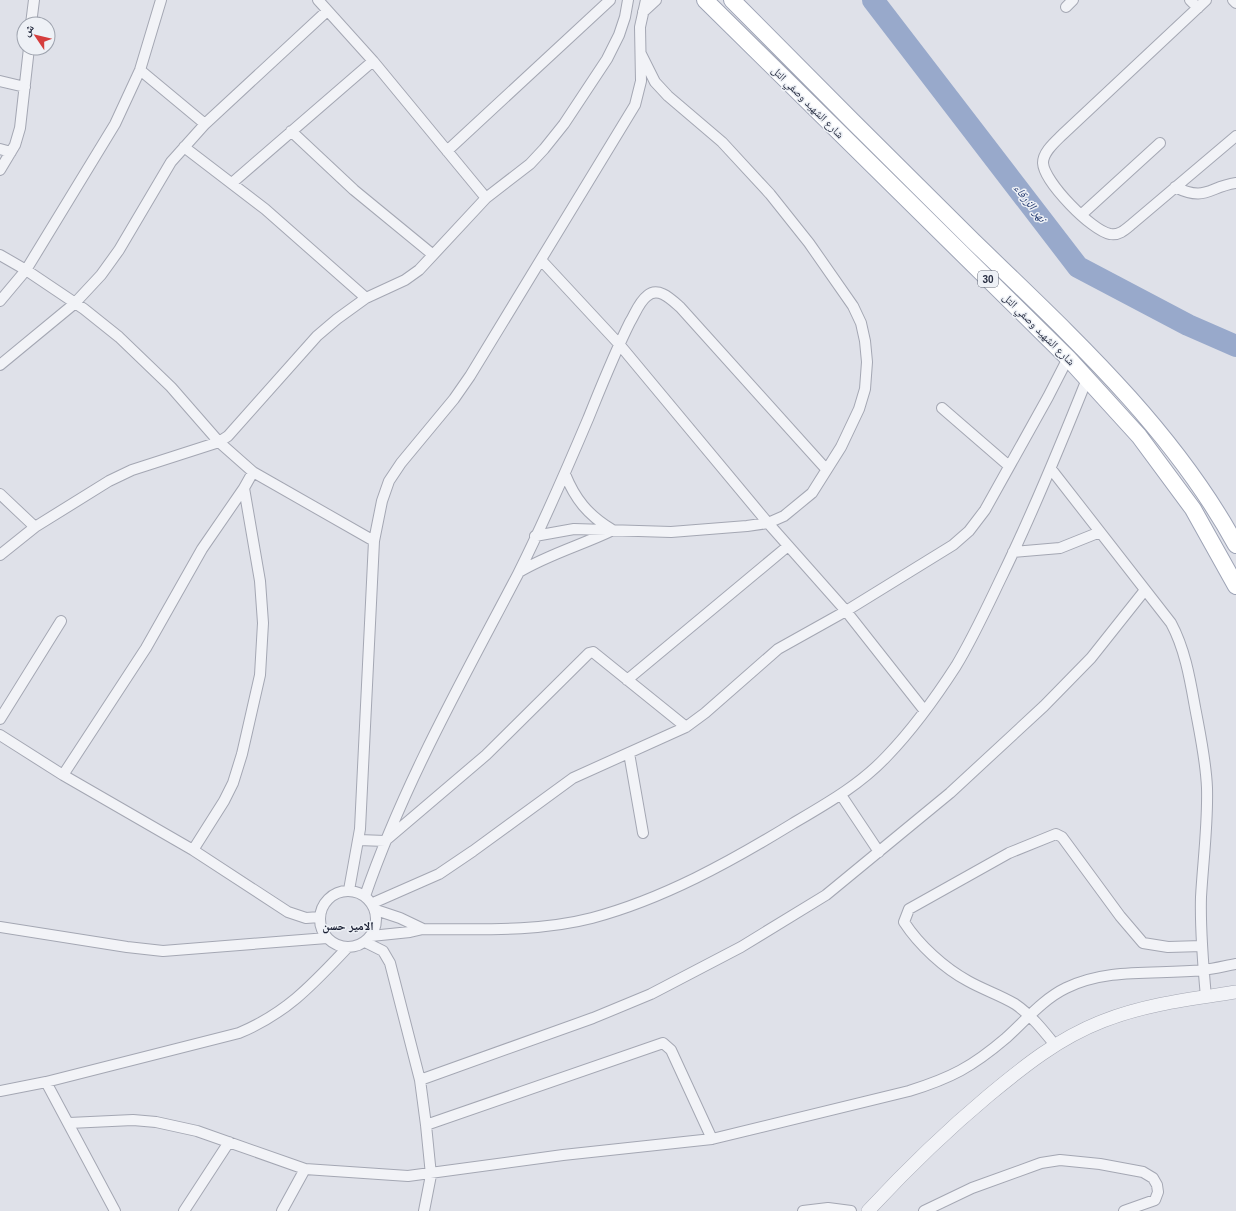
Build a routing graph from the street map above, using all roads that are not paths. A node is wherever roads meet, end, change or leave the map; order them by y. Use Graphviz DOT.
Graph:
graph roads {
  1 [pos="34,0"];
  2 [pos="161,0"];
  3 [pos="318,0"];
  4 [pos="610,0"];
  5 [pos="628,0"];
  6 [pos="646,0"];
  7 [pos="656,0"];
  8 [pos="704,0"];
  9 [pos="732,0"];
  10 [pos="1190,0"];
  11 [pos="1206,0"];
  12 [pos="1233,0"];
  13 [pos="1236,3"];
  14 [pos="1198,8"];
  15 [pos="328,10"];
  16 [pos="643,12"];
  17 [pos="32,16"];
  18 [pos="640,50"];
  19 [pos="28,56"];
  20 [pos="373,61"];
  21 [pos="140,70"];
  22 [pos="0,81"];
  23 [pos="25,87"];
  24 [pos="205,124"];
  25 [pos="291,131"];
  26 [pos="1236,136"];
  27 [pos="1160,143"];
  28 [pos="184,147"];
  29 [pos="0,148"];
  30 [pos="447,151"];
  31 [pos="11,152"];
  32 [pos="0,170"];
  33 [pos="1236,182"];
  34 [pos="232,183"];
  35 [pos="1175,187"];
  36 [pos="486,198"];
  37 [pos="1081,215"];
  38 [pos="432,254"];
  39 [pos="0,256"];
  40 [pos="541,260"];
  41 [pos="26,270"];
  42 [pos="366,298"];
  43 [pos="0,301"];
  44 [pos="74,304"];
  45 [pos="619,344"];
  46 [pos="1068,358"];
  47 [pos="0,365"];
  48 [pos="1087,379"];
  49 [pos="942,408"];
  50 [pos="219,442"];
  51 [pos="1009,466"];
  52 [pos="826,469"];
  53 [pos="1051,469"];
  54 [pos="253,472"];
  55 [pos="565,474"];
  56 [pos="244,488"];
  57 [pos="0,494"];
  58 [pos="768,523"];
  59 [pos="35,528"];
  60 [pos="613,530"];
  61 [pos="1100,532"];
  62 [pos="535,536"];
  63 [pos="374,541"];
  64 [pos="1236,545"];
  65 [pos="788,546"];
  66 [pos="1014,552"];
  67 [pos="0,555"];
  68 [pos="519,572"];
  69 [pos="1236,586"];
  70 [pos="1145,590"];
  71 [pos="846,611"];
  72 [pos="61,620"];
  73 [pos="627,680"];
  74 [pos="924,710"];
  75 [pos="0,719"];
  76 [pos="686,727"];
  77 [pos="0,734"];
  78 [pos="629,753"];
  79 [pos="63,775"];
  80 [pos="841,795"];
  81 [pos="642,833"];
  82 [pos="359,840"];
  83 [pos="385,841"];
  84 [pos="192,850"];
  85 [pos="879,852"];
  86 [pos="349,890"];
  87 [pos="365,896"];
  88 [pos="374,907"];
  89 [pos="320,917"];
  90 [pos="0,927"];
  91 [pos="423,929"];
  92 [pos="327,938"];
  93 [pos="368,939"];
  94 [pos="1202,946"];
  95 [pos="348,947"];
  96 [pos="1236,964"];
  97 [pos="1203,970"];
  98 [pos="1236,992"];
  99 [pos="1206,997"];
  100 [pos="1031,1016"];
  101 [pos="1056,1045"];
  102 [pos="420,1080"];
  103 [pos="46,1082"];
  104 [pos="0,1091"];
  105 [pos="70,1123"];
  106 [pos="426,1125"];
  107 [pos="712,1139"];
  108 [pos="229,1142"];
  109 [pos="305,1169"];
  110 [pos="431,1175"];
  111 [pos="426,1208"];
  112 [pos="115,1211"];
  113 [pos="184,1211"];
  114 [pos="282,1211"];
  115 [pos="803,1211"];
  116 [pos="852,1211"];
  117 [pos="868,1211"];
  118 [pos="924,1211"];
  119 [pos="1124,1211"];
  1 -- 17 [label="street"];
  2 -- 21 [label="street"];
  3 -- 15 [label="street"];
  4 -- 30 [label="street"];
  5 -- 36 [label="street"];
  6 -- 16 [label="street"];
  7 -- 16 [label="street"];
  8 -- 46 [label="main road, شارع الشهيد وصفي التل / 30"];
  9 -- 64 [label="main road, شارع الشهيد وصفي التل / 30"];
  10 -- 14 [label="street"];
  11 -- 14 [label="street"];
  12 -- 13 [label="street"];
  14 -- 37 [label="street"];
  15 -- 20 [label="street"];
  15 -- 24 [label="street"];
  16 -- 18 [label="street"];
  18 -- 40 [label="street"];
  18 -- 52 [label="street"];
  19 -- 23 [label="street"];
  20 -- 25 [label="street"];
  20 -- 30 [label="street"];
  21 -- 24 [label="street"];
  21 -- 41 [label="street"];
  22 -- 23 [label="street"];
  23 -- 31 [label="street"];
  24 -- 28 [label="street"];
  25 -- 34 [label="street"];
  25 -- 38 [label="street"];
  26 -- 35 [label="street"];
  27 -- 37 [label="street"];
  28 -- 34 [label="street"];
  28 -- 44 [label="street"];
  29 -- 31 [label="street"];
  30 -- 36 [label="street"];
  31 -- 32 [label="street"];
  33 -- 35 [label="street"];
  34 -- 42 [label="street"];
  35 -- 37 [label="street"];
  36 -- 38 [label="street"];
  38 -- 42 [label="street"];
  39 -- 41 [label="street"];
  40 -- 45 [label="street"];
  40 -- 63 [label="street"];
  41 -- 43 [label="street"];
  41 -- 44 [label="street"];
  42 -- 50 [label="street"];
  44 -- 47 [label="street"];
  44 -- 50 [label="street"];
  45 -- 52 [label="street"];
  45 -- 55 [label="street"];
  45 -- 58 [label="street"];
  46 -- 48 [label="main road, شارع الشهيد وصفي التل / 30"];
  46 -- 51 [label="street"];
  48 -- 53 [label="street"];
  48 -- 69 [label="main road, شارع الشهيد وصفي التل / 30"];
  49 -- 51 [label="street"];
  50 -- 54 [label="street"];
  50 -- 59 [label="street"];
  51 -- 71 [label="street"];
  52 -- 58 [label="street"];
  53 -- 61 [label="street"];
  53 -- 66 [label="street"];
  54 -- 56 [label="street"];
  54 -- 63 [label="street"];
  55 -- 60 [label="street"];
  55 -- 62 [label="street"];
  56 -- 79 [label="street"];
  56 -- 84 [label="street"];
  57 -- 59 [label="street"];
  58 -- 60 [label="street"];
  58 -- 65 [label="street"];
  59 -- 67 [label="street"];
  60 -- 62 [label="street"];
  60 -- 68 [label="street"];
  61 -- 66 [label="street"];
  61 -- 70 [label="street"];
  62 -- 68 [label="street"];
  63 -- 82 [label="street"];
  65 -- 71 [label="street"];
  65 -- 73 [label="street"];
  66 -- 74 [label="street"];
  68 -- 83 [label="street"];
  70 -- 85 [label="street"];
  70 -- 94 [label="street"];
  71 -- 74 [label="street"];
  71 -- 76 [label="street"];
  72 -- 75 [label="street"];
  73 -- 76 [label="street"];
  73 -- 83 [label="street"];
  74 -- 80 [label="street"];
  76 -- 78 [label="street"];
  77 -- 79 [label="street"];
  78 -- 81 [label="street"];
  78 -- 88 [label="street"];
  79 -- 84 [label="street"];
  80 -- 85 [label="street"];
  80 -- 91 [label="street"];
  82 -- 83 [label="street"];
  82 -- 86 [label="street"];
  83 -- 87 [label="street"];
  84 -- 89 [label="street"];
  85 -- 102 [label="street"];
  86 -- 87 [label="street"];
  86 -- 89 [label="street"];
  87 -- 88 [label="street"];
  88 -- 91 [label="street"];
  88 -- 93 [label="street"];
  89 -- 92 [label="street"];
  90 -- 92 [label="street"];
  91 -- 93 [label="street"];
  92 -- 95 [label="street"];
  93 -- 95 [label="street"];
  93 -- 102 [label="street"];
  94 -- 97 [label="street"];
  94 -- 100 [label="street"];
  95 -- 103 [label="street"];
  96 -- 97 [label="street"];
  97 -- 99 [label="street"];
  97 -- 100 [label="street"];
  98 -- 99 [label="street"];
  99 -- 101 [label="street"];
  100 -- 101 [label="street"];
  100 -- 107 [label="street"];
  101 -- 117 [label="street"];
  102 -- 106 [label="street"];
  103 -- 104 [label="street"];
  103 -- 105 [label="street"];
  105 -- 108 [label="street"];
  105 -- 112 [label="street"];
  106 -- 107 [label="street"];
  106 -- 110 [label="street"];
  107 -- 110 [label="street"];
  108 -- 109 [label="street"];
  108 -- 113 [label="street"];
  109 -- 110 [label="street"];
  109 -- 114 [label="street"];
  110 -- 111 [label="street"];
  115 -- 116 [label="street"];
  118 -- 119 [label="street"];
}
